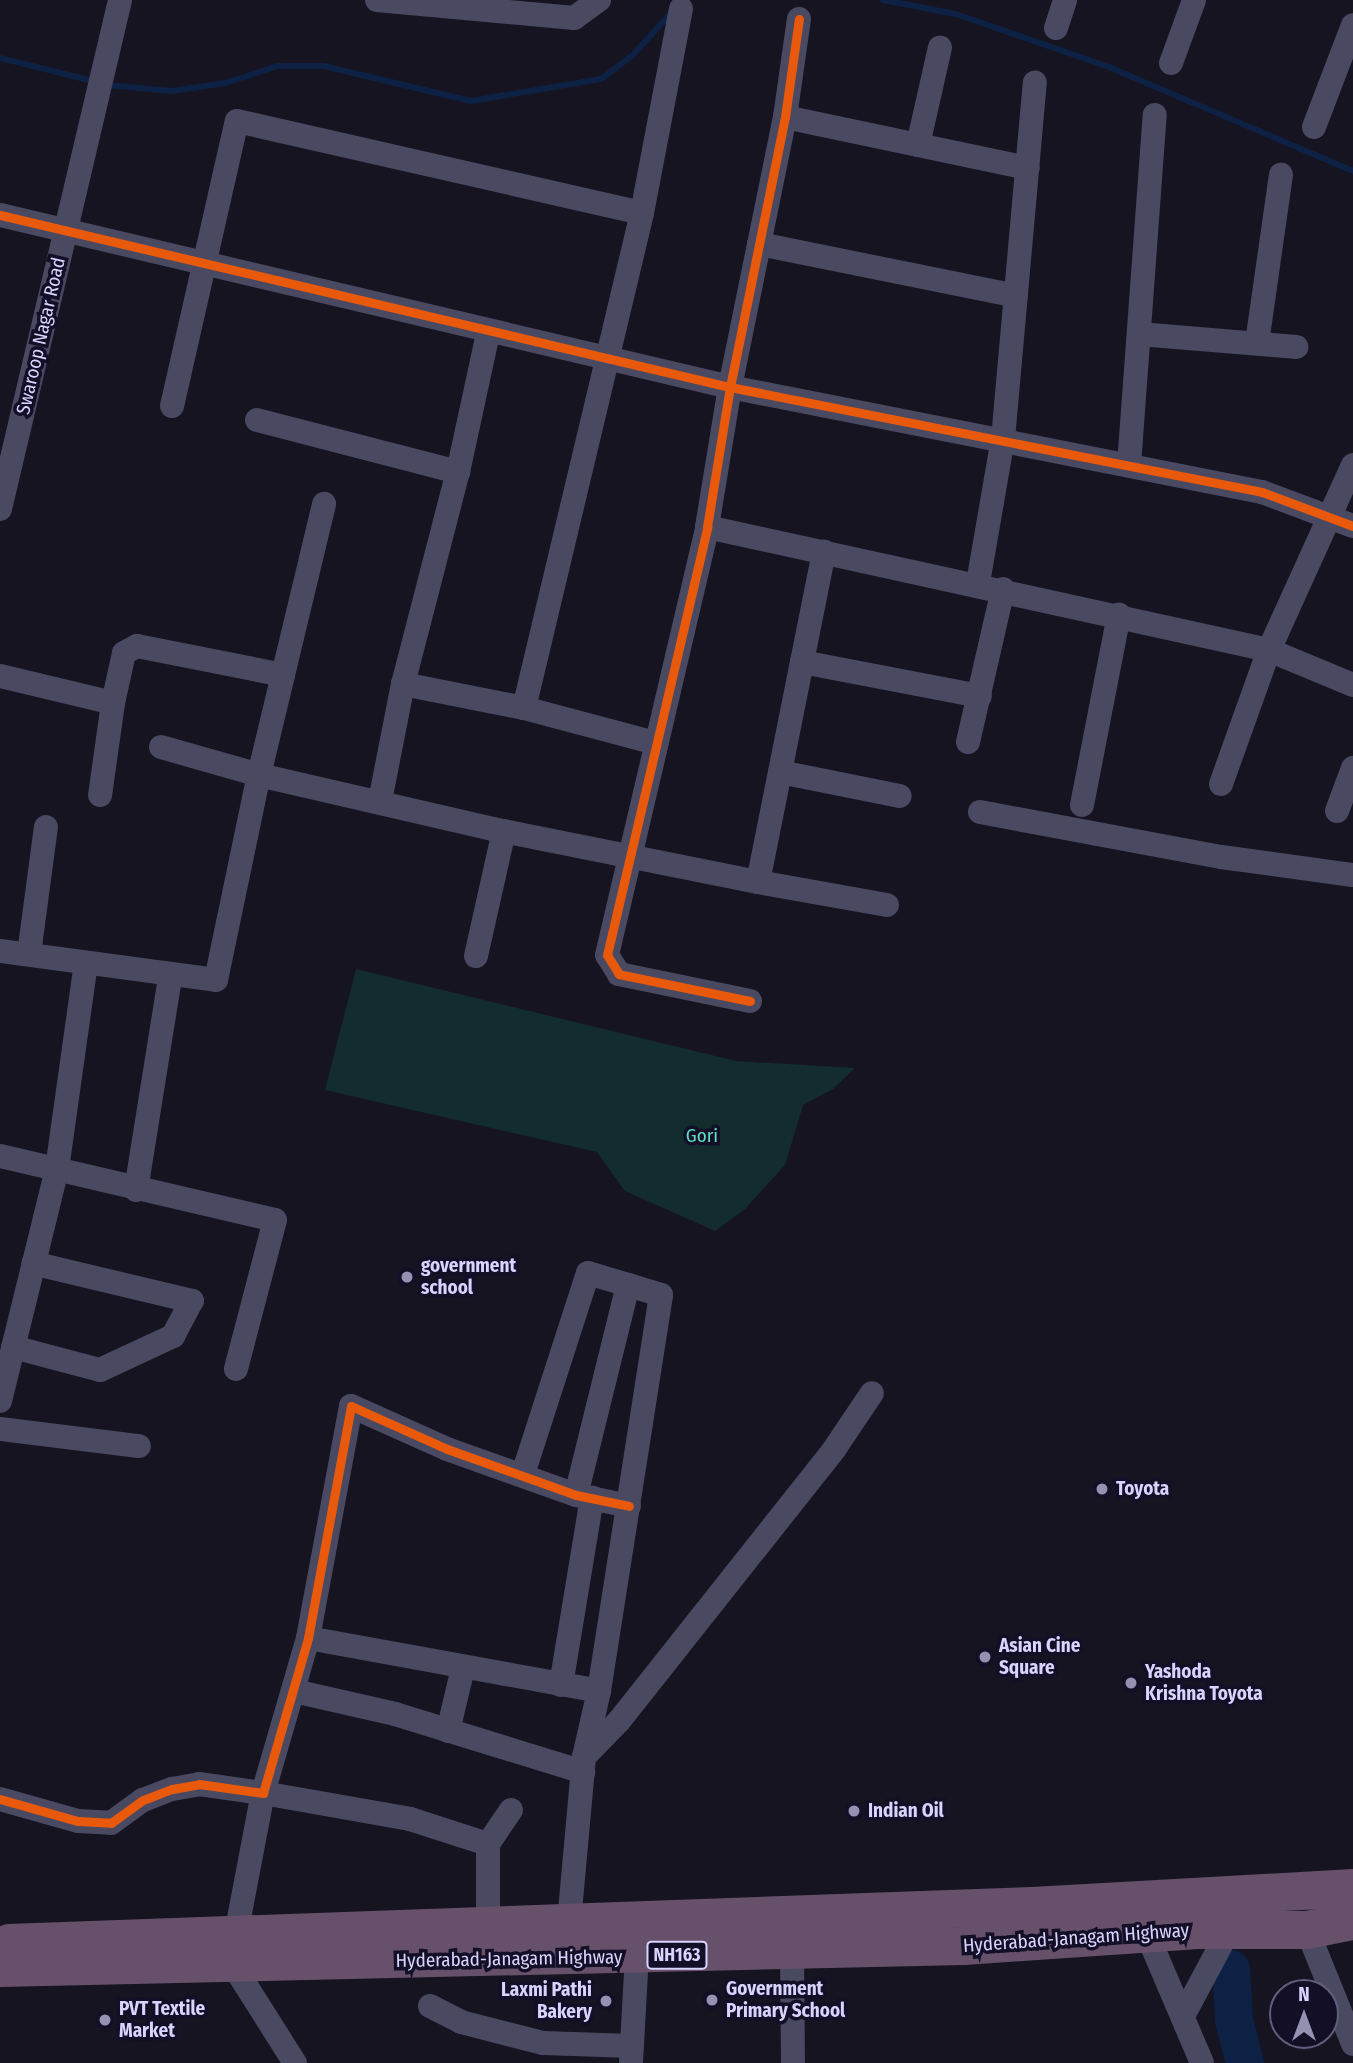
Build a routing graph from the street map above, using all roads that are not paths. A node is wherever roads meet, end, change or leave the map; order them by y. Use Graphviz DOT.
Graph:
graph roads {
  1 [pos="120,0"];
  2 [pos="377,0"];
  3 [pos="599,0"];
  4 [pos="1065,0"];
  5 [pos="1194,0"];
  6 [pos="681,9"];
  7 [pos="799,19"];
  8 [pos="1353,25"];
  9 [pos="1056,28"];
  10 [pos="940,47"];
  11 [pos="1171,63"];
  12 [pos="1035,82"];
  13 [pos="1155,116"];
  14 [pos="785,117"];
  15 [pos="1314,127"];
  16 [pos="918,145"];
  17 [pos="1028,168"];
  18 [pos="1281,175"];
  19 [pos="642,213"];
  20 [pos="0,215"];
  21 [pos="66,230"];
  22 [pos="759,244"];
  23 [pos="205,263"];
  24 [pos="1016,296"];
  25 [pos="488,332"];
  26 [pos="1139,334"];
  27 [pos="1257,343"];
  28 [pos="1296,347"];
  29 [pos="605,358"];
  30 [pos="730,387"];
  31 [pos="172,406"];
  32 [pos="257,420"];
  33 [pos="1003,439"];
  34 [pos="1129,465"];
  35 [pos="1353,465"];
  36 [pos="458,472"];
  37 [pos="324,504"];
  38 [pos="0,509"];
  39 [pos="1342,522"];
  40 [pos="707,527"];
  41 [pos="824,552"];
  42 [pos="978,583"];
  43 [pos="1003,589"];
  44 [pos="1119,615"];
  45 [pos="1269,650"];
  46 [pos="802,662"];
  47 [pos="284,675"];
  48 [pos="0,676"];
  49 [pos="403,684"];
  50 [pos="1353,685"];
  51 [pos="980,696"];
  52 [pos="113,703"];
  53 [pos="524,708"];
  54 [pos="968,742"];
  55 [pos="656,743"];
  56 [pos="161,747"];
  57 [pos="1353,768"];
  58 [pos="780,772"];
  59 [pos="259,775"];
  60 [pos="1221,784"];
  61 [pos="100,795"];
  62 [pos="900,796"];
  63 [pos="380,801"];
  64 [pos="1082,805"];
  65 [pos="1337,811"];
  66 [pos="980,812"];
  67 [pos="46,827"];
  68 [pos="504,831"];
  69 [pos="629,857"];
  70 [pos="1353,875"];
  71 [pos="758,882"];
  72 [pos="887,905"];
  73 [pos="0,951"];
  74 [pos="29,954"];
  75 [pos="476,956"];
  76 [pos="86,963"];
  77 [pos="170,977"];
  78 [pos="750,1001"];
  79 [pos="0,1156"];
  80 [pos="57,1169"];
  81 [pos="136,1190"];
  82 [pos="33,1263"];
  83 [pos="628,1285"];
  84 [pos="13,1347"];
  85 [pos="236,1369"];
  86 [pos="872,1393"];
  87 [pos="0,1401"];
  88 [pos="0,1429"];
  89 [pos="139,1446"];
  90 [pos="523,1474"];
  91 [pos="584,1496"];
  92 [pos="629,1506"];
  93 [pos="307,1638"];
  94 [pos="463,1668"];
  95 [pos="561,1685"];
  96 [pos="294,1691"];
  97 [pos="599,1691"];
  98 [pos="448,1731"];
  99 [pos="583,1765"];
  100 [pos="263,1793"];
  101 [pos="0,1799"];
  102 [pos="512,1810"];
  103 [pos="488,1844"];
  104 [pos="1353,1888"];
  105 [pos="1353,1921"];
  106 [pos="569,1922"];
  107 [pos="488,1925"];
  108 [pos="1229,1930"];
  109 [pos="1307,1930"];
  110 [pos="1147,1934"];
  111 [pos="0,1943"];
  112 [pos="235,1949"];
  113 [pos="792,1952"];
  114 [pos="637,1956"];
  115 [pos="0,1968"];
  116 [pos="430,2006"];
  117 [pos="1183,2016"];
  118 [pos="635,2039"];
  119 [pos="1353,2044"];
  120 [pos="295,2063"];
  121 [pos="793,2063"];
  122 [pos="1202,2063"];
  1 -- 21 [label="street, Swaroop Nagar Road"];
  2 -- 3 [label="street"];
  4 -- 9 [label="street"];
  5 -- 11 [label="street"];
  6 -- 19 [label="street"];
  7 -- 14 [label="street"];
  8 -- 15 [label="street"];
  10 -- 16 [label="street"];
  12 -- 17 [label="street"];
  13 -- 26 [label="street"];
  14 -- 16 [label="street"];
  14 -- 22 [label="street"];
  16 -- 17 [label="street"];
  17 -- 24 [label="street"];
  18 -- 27 [label="street"];
  19 -- 23 [label="street"];
  19 -- 29 [label="street"];
  20 -- 21 [label="street"];
  21 -- 23 [label="street"];
  21 -- 38 [label="street, Swaroop Nagar Road"];
  22 -- 24 [label="street"];
  22 -- 30 [label="street"];
  23 -- 25 [label="street"];
  23 -- 31 [label="street"];
  24 -- 33 [label="street"];
  25 -- 29 [label="street"];
  25 -- 36 [label="street"];
  26 -- 27 [label="street"];
  26 -- 34 [label="street"];
  27 -- 28 [label="street"];
  29 -- 30 [label="street"];
  29 -- 53 [label="street"];
  30 -- 33 [label="street"];
  30 -- 40 [label="street"];
  32 -- 36 [label="street"];
  33 -- 34 [label="street"];
  33 -- 42 [label="street"];
  34 -- 39 [label="street"];
  35 -- 39 [label="street"];
  36 -- 49 [label="street"];
  37 -- 47 [label="street"];
  39 -- 45 [label="street"];
  40 -- 41 [label="street"];
  40 -- 55 [label="street"];
  41 -- 42 [label="street"];
  41 -- 46 [label="street"];
  42 -- 43 [label="street"];
  43 -- 44 [label="street"];
  43 -- 51 [label="street"];
  44 -- 45 [label="street"];
  44 -- 64 [label="street"];
  45 -- 50 [label="street"];
  45 -- 60 [label="street"];
  46 -- 51 [label="street"];
  46 -- 58 [label="street"];
  47 -- 52 [label="street"];
  47 -- 59 [label="street"];
  48 -- 52 [label="street"];
  49 -- 53 [label="street"];
  49 -- 63 [label="street"];
  51 -- 54 [label="street"];
  52 -- 61 [label="street"];
  53 -- 55 [label="street"];
  55 -- 69 [label="street"];
  56 -- 59 [label="street"];
  57 -- 65 [label="street"];
  58 -- 62 [label="street"];
  58 -- 71 [label="street"];
  59 -- 63 [label="street"];
  59 -- 77 [label="street"];
  63 -- 68 [label="street"];
  66 -- 70 [label="street"];
  67 -- 74 [label="street"];
  68 -- 69 [label="street"];
  68 -- 75 [label="street"];
  69 -- 71 [label="street"];
  69 -- 78 [label="street"];
  71 -- 72 [label="street"];
  73 -- 74 [label="street"];
  74 -- 76 [label="street"];
  76 -- 77 [label="street"];
  76 -- 80 [label="street"];
  77 -- 81 [label="street"];
  79 -- 80 [label="street"];
  80 -- 81 [label="street"];
  80 -- 82 [label="street"];
  81 -- 85 [label="street"];
  82 -- 84 [label="street"];
  82 -- 84 [label="street"];
  83 -- 90 [label="street"];
  83 -- 91 [label="street"];
  83 -- 92 [label="street"];
  84 -- 87 [label="street"];
  86 -- 99 [label="street"];
  88 -- 89 [label="street"];
  90 -- 91 [label="street"];
  90 -- 93 [label="street"];
  91 -- 92 [label="street"];
  91 -- 95 [label="street"];
  92 -- 97 [label="street"];
  93 -- 94 [label="street"];
  93 -- 96 [label="street"];
  94 -- 95 [label="street"];
  94 -- 98 [label="street"];
  95 -- 97 [label="street"];
  96 -- 98 [label="street"];
  96 -- 100 [label="street"];
  97 -- 99 [label="street"];
  98 -- 99 [label="street"];
  99 -- 106 [label="street"];
  100 -- 101 [label="street"];
  100 -- 103 [label="street"];
  100 -- 112 [label="street"];
  102 -- 103 [label="street"];
  103 -- 107 [label="street"];
  104 -- 106 [label="highway, Hyderabad-Janagam Highway / NH163"];
  105 -- 109 [label="highway, Hyderabad-Janagam Highway / NH163"];
  106 -- 107 [label="highway, Hyderabad-Janagam Highway / NH163"];
  107 -- 112 [label="highway, Hyderabad-Janagam Highway / NH163"];
  108 -- 109 [label="highway, Hyderabad-Janagam Highway / NH163"];
  108 -- 110 [label="highway, Hyderabad-Janagam Highway / NH163"];
  108 -- 117 [label="street"];
  109 -- 119 [label="street"];
  110 -- 113 [label="highway, Hyderabad-Janagam Highway / NH163"];
  110 -- 117 [label="street"];
  111 -- 112 [label="highway, Hyderabad-Janagam Highway / NH163"];
  112 -- 114 [label="highway, Hyderabad-Janagam Highway / NH163"];
  112 -- 115 [label="highway, Hyderabad-Janagam Highway / NH163"];
  112 -- 120 [label="street"];
  113 -- 114 [label="highway, Hyderabad-Janagam Highway / NH163"];
  113 -- 121 [label="street"];
  114 -- 118 [label="street"];
  116 -- 118 [label="street"];
  117 -- 122 [label="street"];
}
